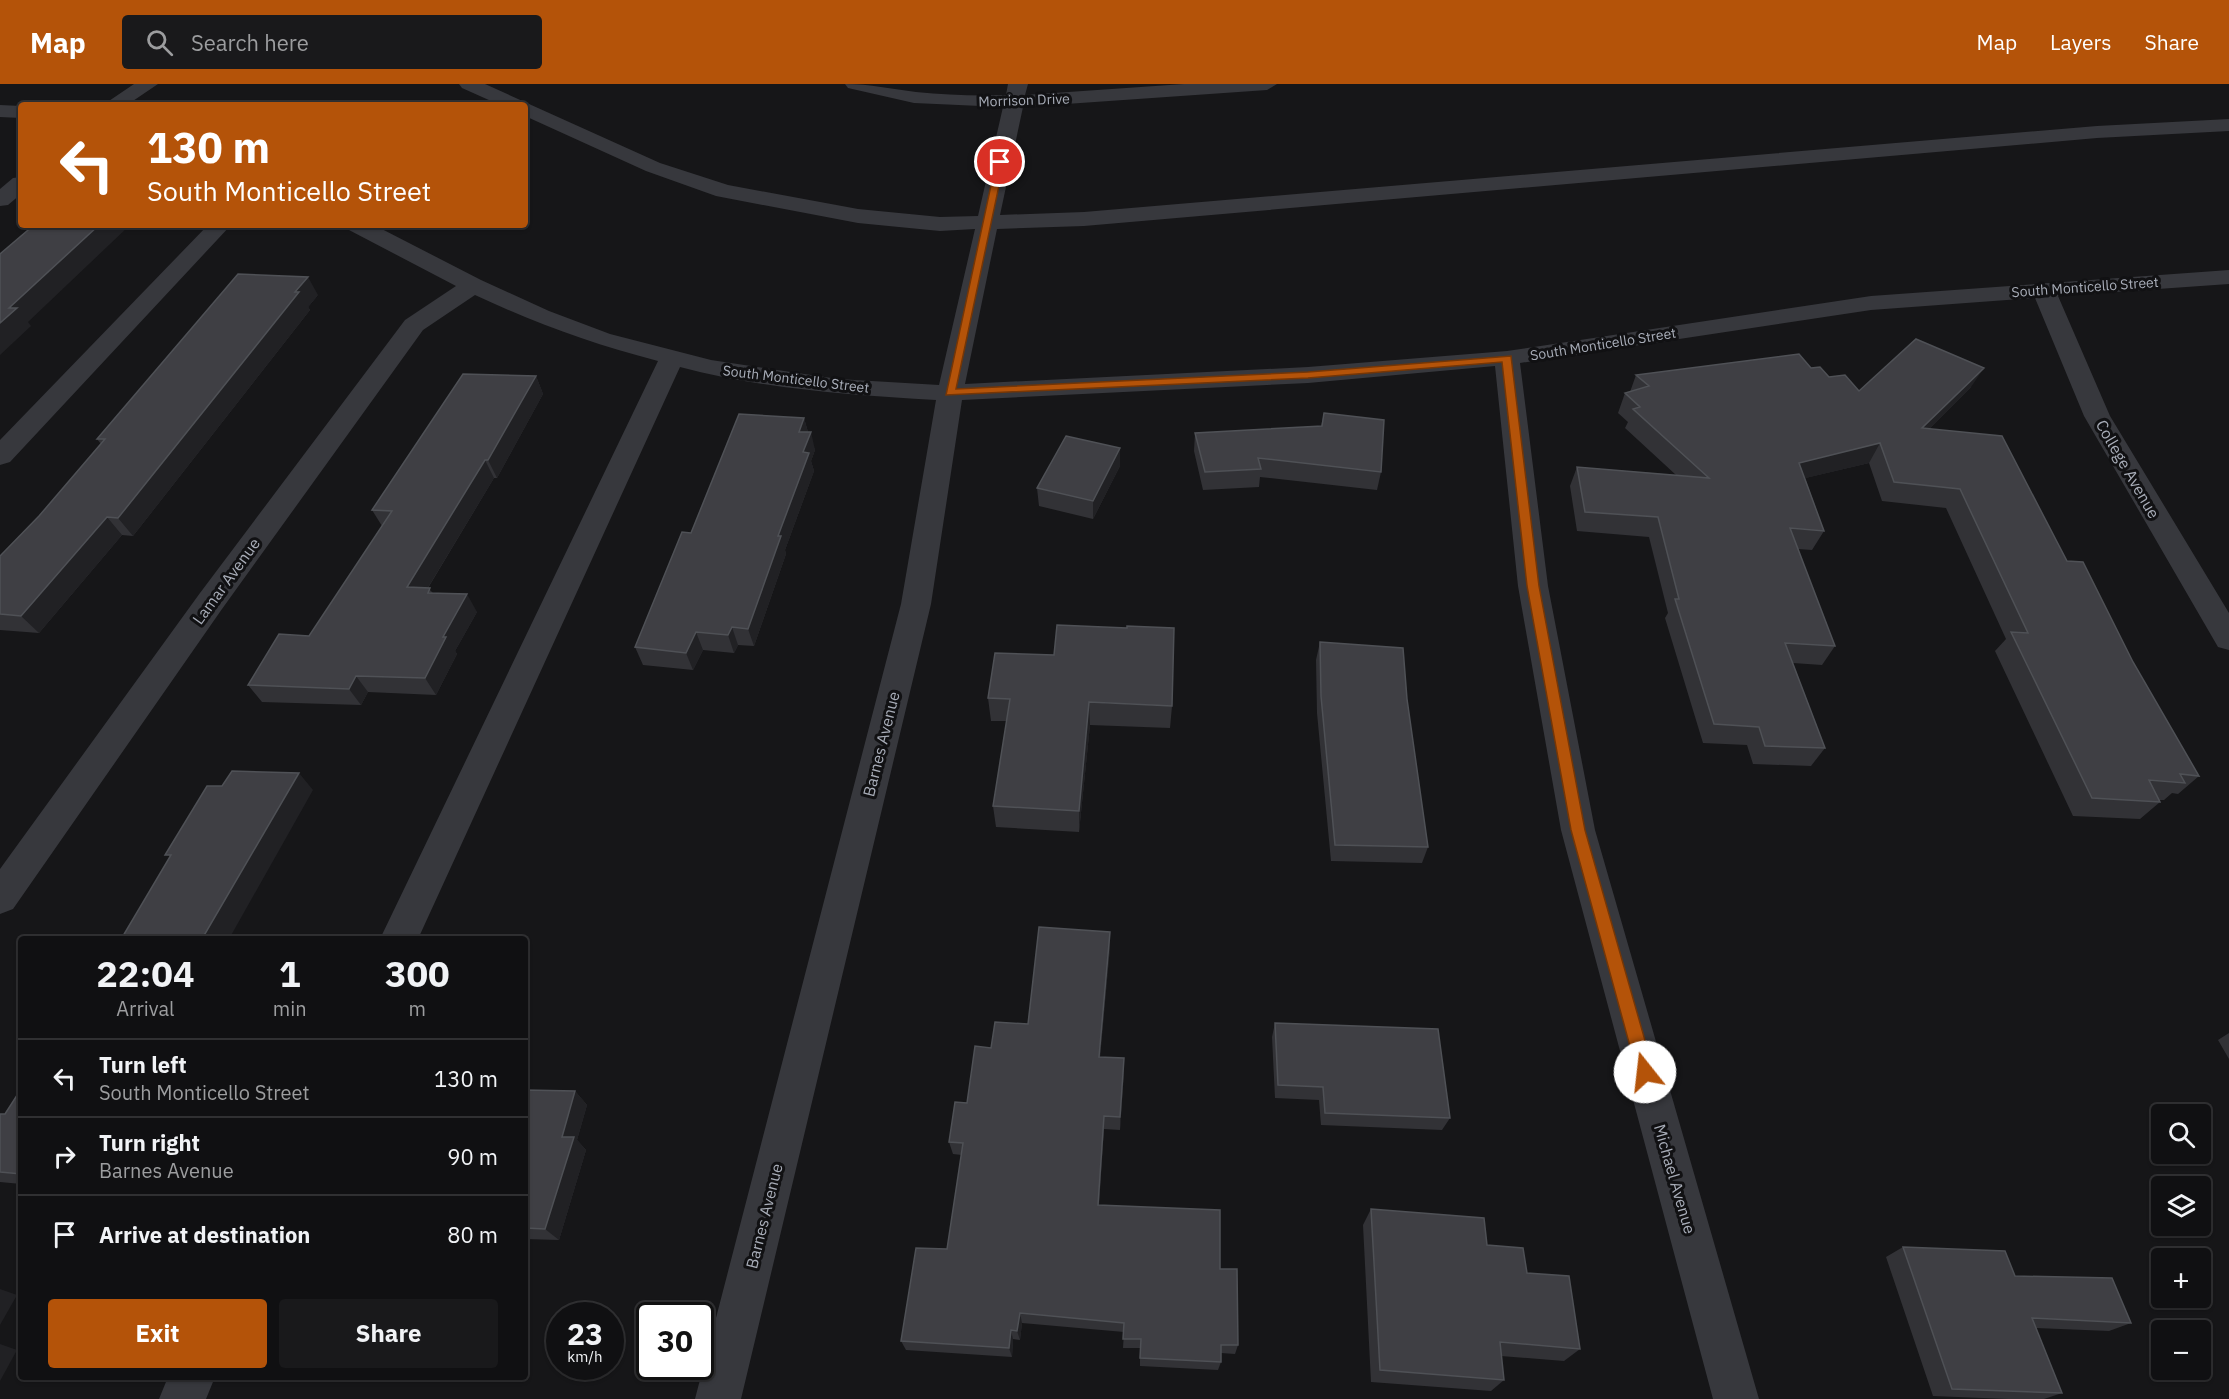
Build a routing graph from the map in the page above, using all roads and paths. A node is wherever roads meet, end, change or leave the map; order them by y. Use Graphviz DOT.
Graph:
graph roads {
  1 [pos="148,84"];
  2 [pos="469,84"];
  3 [pos="855,84"];
  4 [pos="1267,84"];
  5 [pos="1015,93"];
  6 [pos="118,102"];
  7 [pos="509,102"];
  8 [pos="528,110"];
  9 [pos="0,111"];
  10 [pos="18,112"];
  11 [pos="2229,126"];
  12 [pos="18,185"];
  13 [pos="0,200"];
  14 [pos="987,222"];
  15 [pos="217,228"];
  16 [pos="363,228"];
  17 [pos="2229,277"];
  18 [pos="473,285"];
  19 [pos="2043,290"];
  20 [pos="672,358"];
  21 [pos="1507,358"];
  22 [pos="950,393"];
  23 [pos="0,456"];
  24 [pos="2229,639"];
  25 [pos="0,898"];
  26 [pos="400,936"];
  27 [pos="191,1380"];
  28 [pos="182,1399"];
  29 [pos="718,1399"];
  30 [pos="1736,1399"];
  1 -- 6 [label="street"];
  2 -- 7 [label="street"];
  3 -- 5 [label="street, Morrison Drive"];
  4 -- 5 [label="street, Morrison Drive"];
  5 -- 14 [label="street, Barnes Avenue"];
  8 -- 14 [label="street"];
  9 -- 10 [label="street"];
  11 -- 14 [label="street"];
  12 -- 13 [label="street"];
  14 -- 22 [label="street, Barnes Avenue"];
  15 -- 23 [label="street"];
  16 -- 18 [label="street, South Monticello Street"];
  17 -- 19 [label="street, South Monticello Street"];
  18 -- 20 [label="street, South Monticello Street"];
  18 -- 25 [label="street, Lamar Avenue"];
  19 -- 21 [label="street, South Monticello Street"];
  19 -- 24 [label="street, College Avenue"];
  20 -- 22 [label="street, South Monticello Street"];
  20 -- 26 [label="street"];
  21 -- 22 [label="street, South Monticello Street"];
  21 -- 30 [label="street, Michael Avenue"];
  22 -- 29 [label="street, Barnes Avenue"];
  27 -- 28 [label="street"];
}
